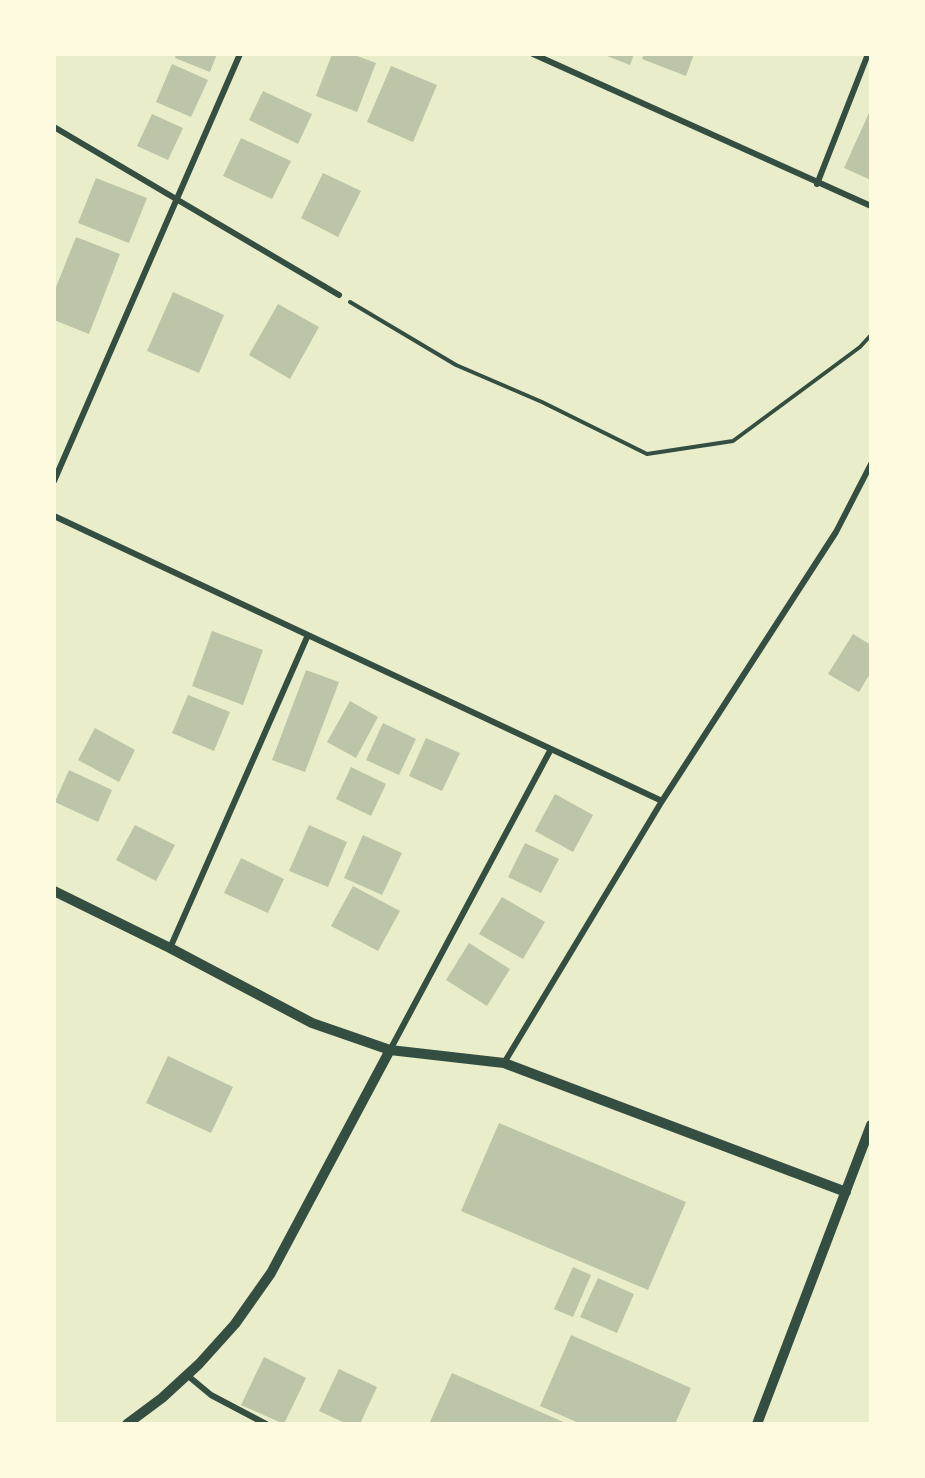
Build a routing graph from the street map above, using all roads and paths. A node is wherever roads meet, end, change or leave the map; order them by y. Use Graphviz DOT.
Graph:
graph roads {
  1 [pos="240,54"];
  2 [pos="533,54"];
  3 [pos="868,54"];
  4 [pos="54,127"];
  5 [pos="817,184"];
  6 [pos="176,201"];
  7 [pos="871,206"];
  8 [pos="339,295"];
  9 [pos="871,335"];
  10 [pos="871,464"];
  11 [pos="54,481"];
  12 [pos="54,516"];
  13 [pos="308,635"];
  14 [pos="551,749"];
  15 [pos="662,801"];
  16 [pos="54,891"];
  17 [pos="170,948"];
  18 [pos="390,1050"];
  19 [pos="504,1064"];
  20 [pos="871,1125"];
  21 [pos="846,1192"];
  22 [pos="187,1375"];
  23 [pos="127,1424"];
  24 [pos="266,1424"];
  25 [pos="757,1424"];
  1 -- 6 [label="street"];
  2 -- 5 [label="street"];
  3 -- 5 [label="street"];
  4 -- 6 [label="street"];
  5 -- 7 [label="street"];
  6 -- 8 [label="street"];
  6 -- 11 [label="street"];
  8 -- 9 [label="path"];
  10 -- 15 [label="street"];
  12 -- 13 [label="street"];
  13 -- 14 [label="street"];
  13 -- 17 [label="street"];
  14 -- 15 [label="street"];
  14 -- 18 [label="street"];
  15 -- 19 [label="street"];
  16 -- 17 [label="street"];
  17 -- 18 [label="street"];
  18 -- 19 [label="street"];
  18 -- 22 [label="street"];
  19 -- 21 [label="street"];
  20 -- 21 [label="street"];
  21 -- 25 [label="street"];
  22 -- 23 [label="street"];
  22 -- 24 [label="street"];
}
